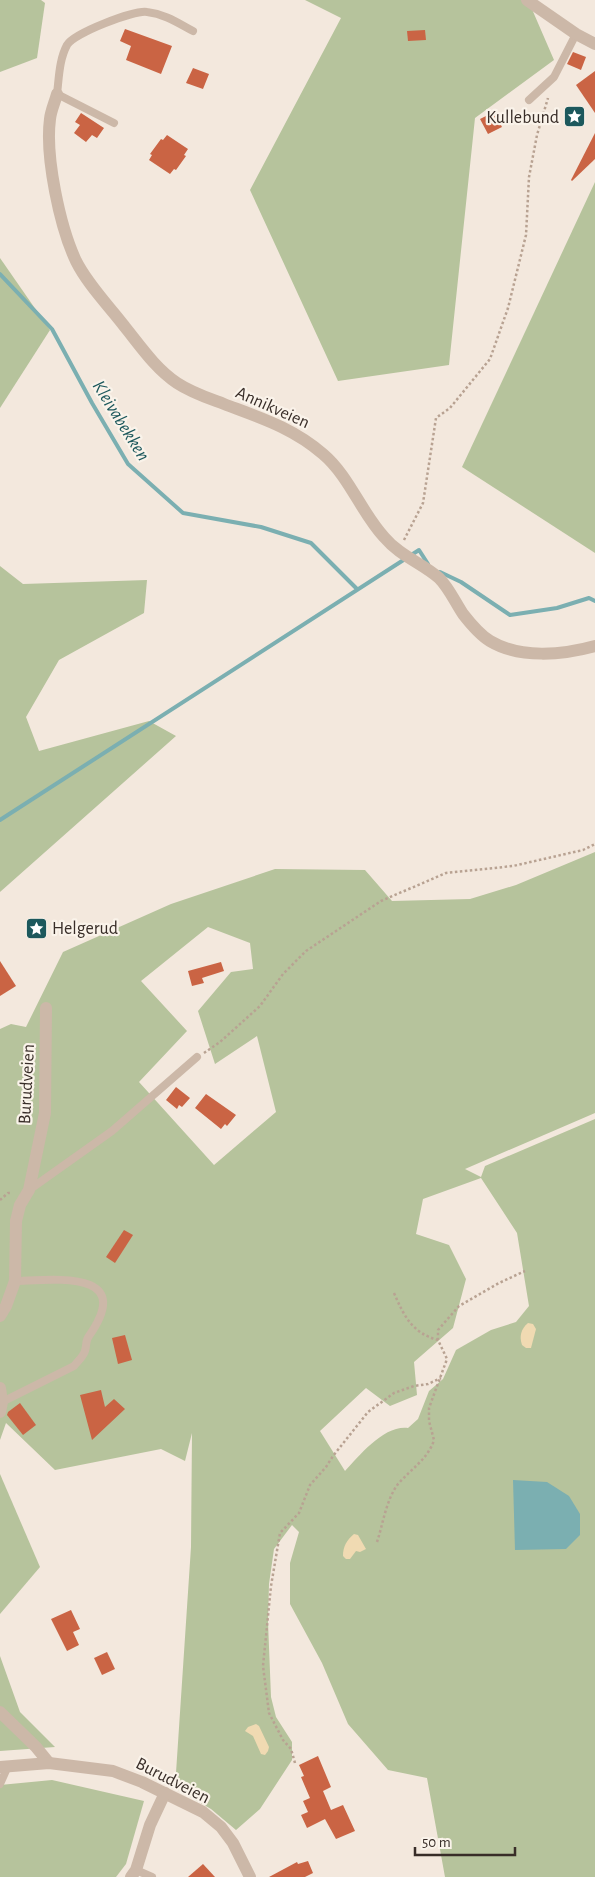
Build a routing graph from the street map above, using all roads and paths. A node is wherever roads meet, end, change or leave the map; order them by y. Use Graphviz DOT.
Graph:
graph roads {
  1 [pos="527,0"];
  2 [pos="193,31"];
  3 [pos="576,34"];
  4 [pos="595,44"];
  5 [pos="554,77"];
  6 [pos="57,94"];
  7 [pos="529,100"];
  8 [pos="114,123"];
  9 [pos="398,551"];
  10 [pos="595,646"];
  11 [pos="595,844"];
  12 [pos="46,1008"];
  13 [pos="197,1057"];
  14 [pos="29,1190"];
  15 [pos="524,1271"];
  16 [pos="15,1281"];
  17 [pos="394,1293"];
  18 [pos="0,1316"];
  19 [pos="438,1340"];
  20 [pos="441,1378"];
  21 [pos="0,1388"];
  22 [pos="1,1407"];
  23 [pos="377,1542"];
  24 [pos="0,1712"];
  25 [pos="49,1763"];
  26 [pos="295,1763"];
  27 [pos="4,1767"];
  28 [pos="0,1784"];
  29 [pos="165,1793"];
  30 [pos="133,1873"];
  31 [pos="152,1877"];
  32 [pos="250,1877"];
  1 -- 3 [label="street"];
  2 -- 6 [label="lane"];
  3 -- 4 [label="street"];
  3 -- 5 [label="lane"];
  5 -- 7 [label="lane"];
  5 -- 9 [label="path"];
  6 -- 8 [label="lane"];
  6 -- 9 [label="street, Annikveien"];
  9 -- 10 [label="street, Annikveien"];
  11 -- 13 [label="path"];
  12 -- 14 [label="street, Burudveien"];
  13 -- 14 [label="lane, Burudveien"];
  14 -- 16 [label="street, Burudveien"];
  15 -- 19 [label="path"];
  16 -- 18 [label="street, Burudveien"];
  16 -- 22 [label="lane"];
  17 -- 19 [label="path"];
  19 -- 20 [label="path"];
  20 -- 23 [label="path"];
  20 -- 26 [label="path"];
  21 -- 22 [label="street"];
  24 -- 25 [label="street"];
  25 -- 27 [label="street, Burudveien"];
  25 -- 29 [label="street, Burudveien"];
  27 -- 28 [label="lane"];
  29 -- 30 [label="street"];
  29 -- 32 [label="street, Burudveien"];
  30 -- 31 [label="lane"];
}
